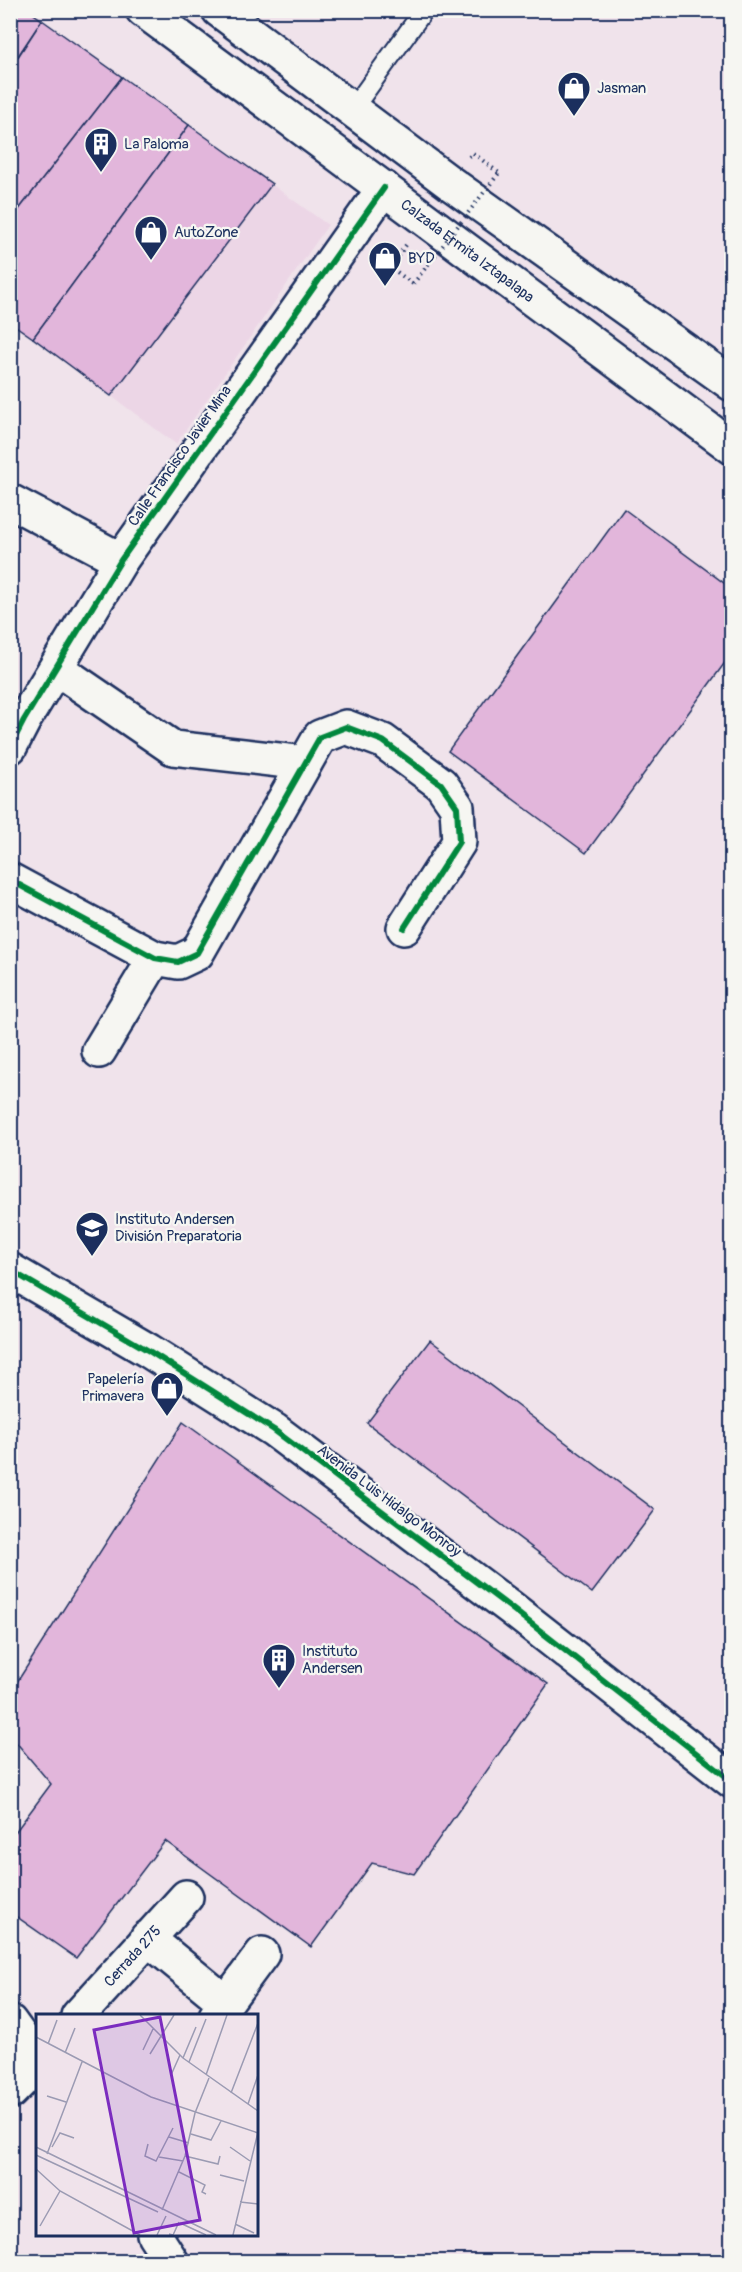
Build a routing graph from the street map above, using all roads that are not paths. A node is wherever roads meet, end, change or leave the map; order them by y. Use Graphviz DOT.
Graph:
graph roads {
  1 [pos="143,10"];
  2 [pos="424,10"];
  3 [pos="230,14"];
  4 [pos="352,110"];
  5 [pos="384,188"];
  6 [pos="732,384"];
  7 [pos="732,447"];
  8 [pos="10,501"];
  9 [pos="121,560"];
  10 [pos="56,668"];
  11 [pos="15,727"];
  12 [pos="305,763"];
  13 [pos="10,880"];
  14 [pos="404,928"];
  15 [pos="156,958"];
  16 [pos="99,1051"];
  17 [pos="10,1270"];
  18 [pos="732,1781"];
  19 [pos="186,1896"];
  20 [pos="147,1938"];
  21 [pos="262,1954"];
  22 [pos="220,2009"];
  23 [pos="80,2014"];
  24 [pos="10,2022"];
  25 [pos="36,2059"];
  26 [pos="36,2064"];
  27 [pos="10,2092"];
  28 [pos="155,2236"];
  29 [pos="172,2262"];
  1 -- 5 [label="street, Calzada Ermita Iztapalapa"];
  2 -- 4 [label="lane"];
  3 -- 4 [label="street"];
  4 -- 6 [label="street"];
  5 -- 7 [label="street, Calzada Ermita Iztapalapa"];
  5 -- 9 [label="street, Calle Francisco Javier Mina"];
  8 -- 9 [label="street"];
  9 -- 10 [label="street, Calle Francisco Javier Mina"];
  10 -- 11 [label="street, Calle Francisco Javier Mina"];
  10 -- 12 [label="street"];
  12 -- 14 [label="street"];
  12 -- 15 [label="street"];
  13 -- 15 [label="street"];
  15 -- 16 [label="street"];
  17 -- 18 [label="street, Avenida Luis Hidalgo Monroy"];
  19 -- 20 [label="street, Cerrada 275"];
  20 -- 22 [label="street"];
  20 -- 23 [label="street, Cerrada 275"];
  21 -- 22 [label="street"];
  24 -- 25 [label="street"];
  26 -- 27 [label="street"];
  28 -- 29 [label="street"];
}
